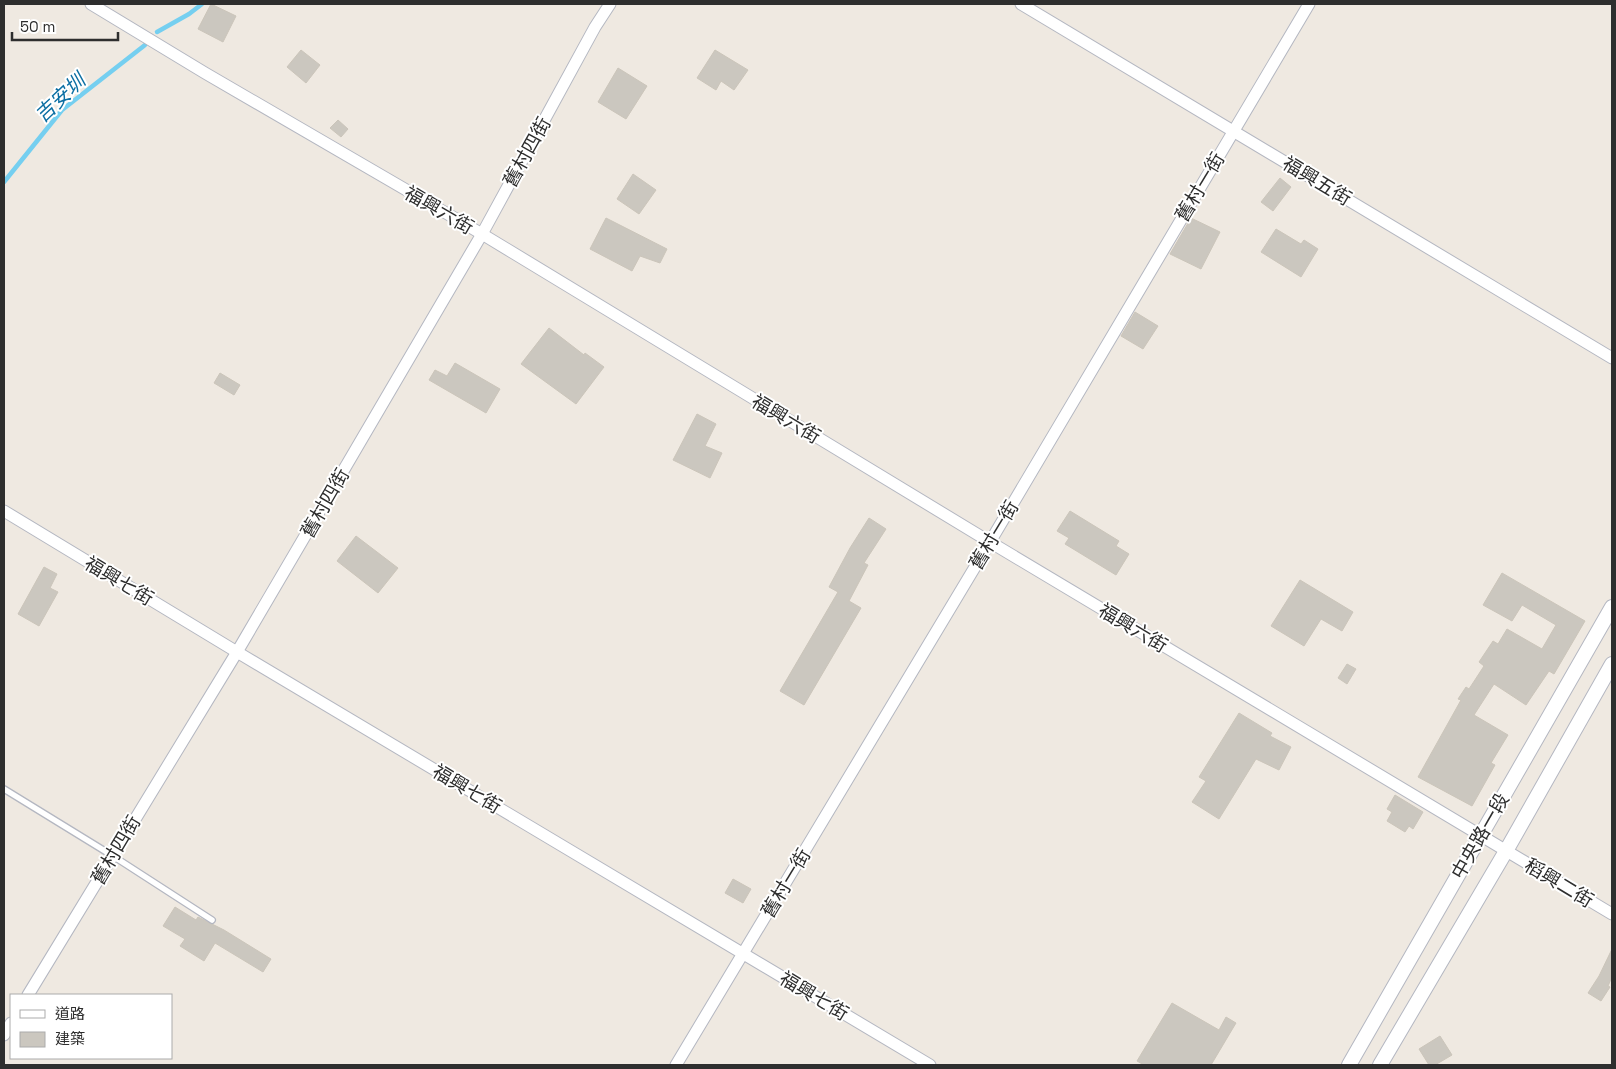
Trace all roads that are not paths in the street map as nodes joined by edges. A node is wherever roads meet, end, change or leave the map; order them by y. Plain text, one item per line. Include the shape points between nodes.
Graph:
1 (91, 4) edge
2 (610, 4) edge
3 (1021, 4) edge
4 (1309, 4) edge
5 (1233, 131) junction
6 (482, 234) junction
7 (1612, 358) edge
8 (4, 511) edge
9 (990, 542) junction
10 (1612, 607) edge
11 (237, 652) junction
12 (1612, 664) edge
13 (4, 789) edge
14 (1480, 836) junction
15 (1506, 851) junction
16 (113, 856) junction
17 (1612, 914) edge
18 (212, 920) dead end
19 (743, 954) junction
20 (29, 994) edge
21 (10, 1024) edge
22 (4, 1035) edge
23 (676, 1065) edge
24 (930, 1065) edge
25 (1349, 1065) edge
26 (1380, 1065) edge

1 - 6 street, 福興六街
2 - 6 street, 舊村四街
3 - 5 street, 福興五街
4 - 5 street, 舊村一街
5 - 7 street, 福興五街
5 - 9 street, 舊村一街
6 - 9 street, 福興六街
6 - 11 street, 舊村四街
8 - 11 street, 福興七街
9 - 14 street, 福興六街
9 - 19 street, 舊村一街
10 - 14 street, 中央路一段
11 - 16 street, 舊村四街
11 - 19 street, 福興七街
12 - 15 street, 中央路一段
13 - 16 lane
14 - 15 street, 福興六街
14 - 25 street, 中央路一段
15 - 17 street, 稻興二街
15 - 26 street, 中央路一段
16 - 18 lane
16 - 20 street, 舊村四街
19 - 23 street, 舊村一街
19 - 24 street, 福興七街
21 - 22 street

